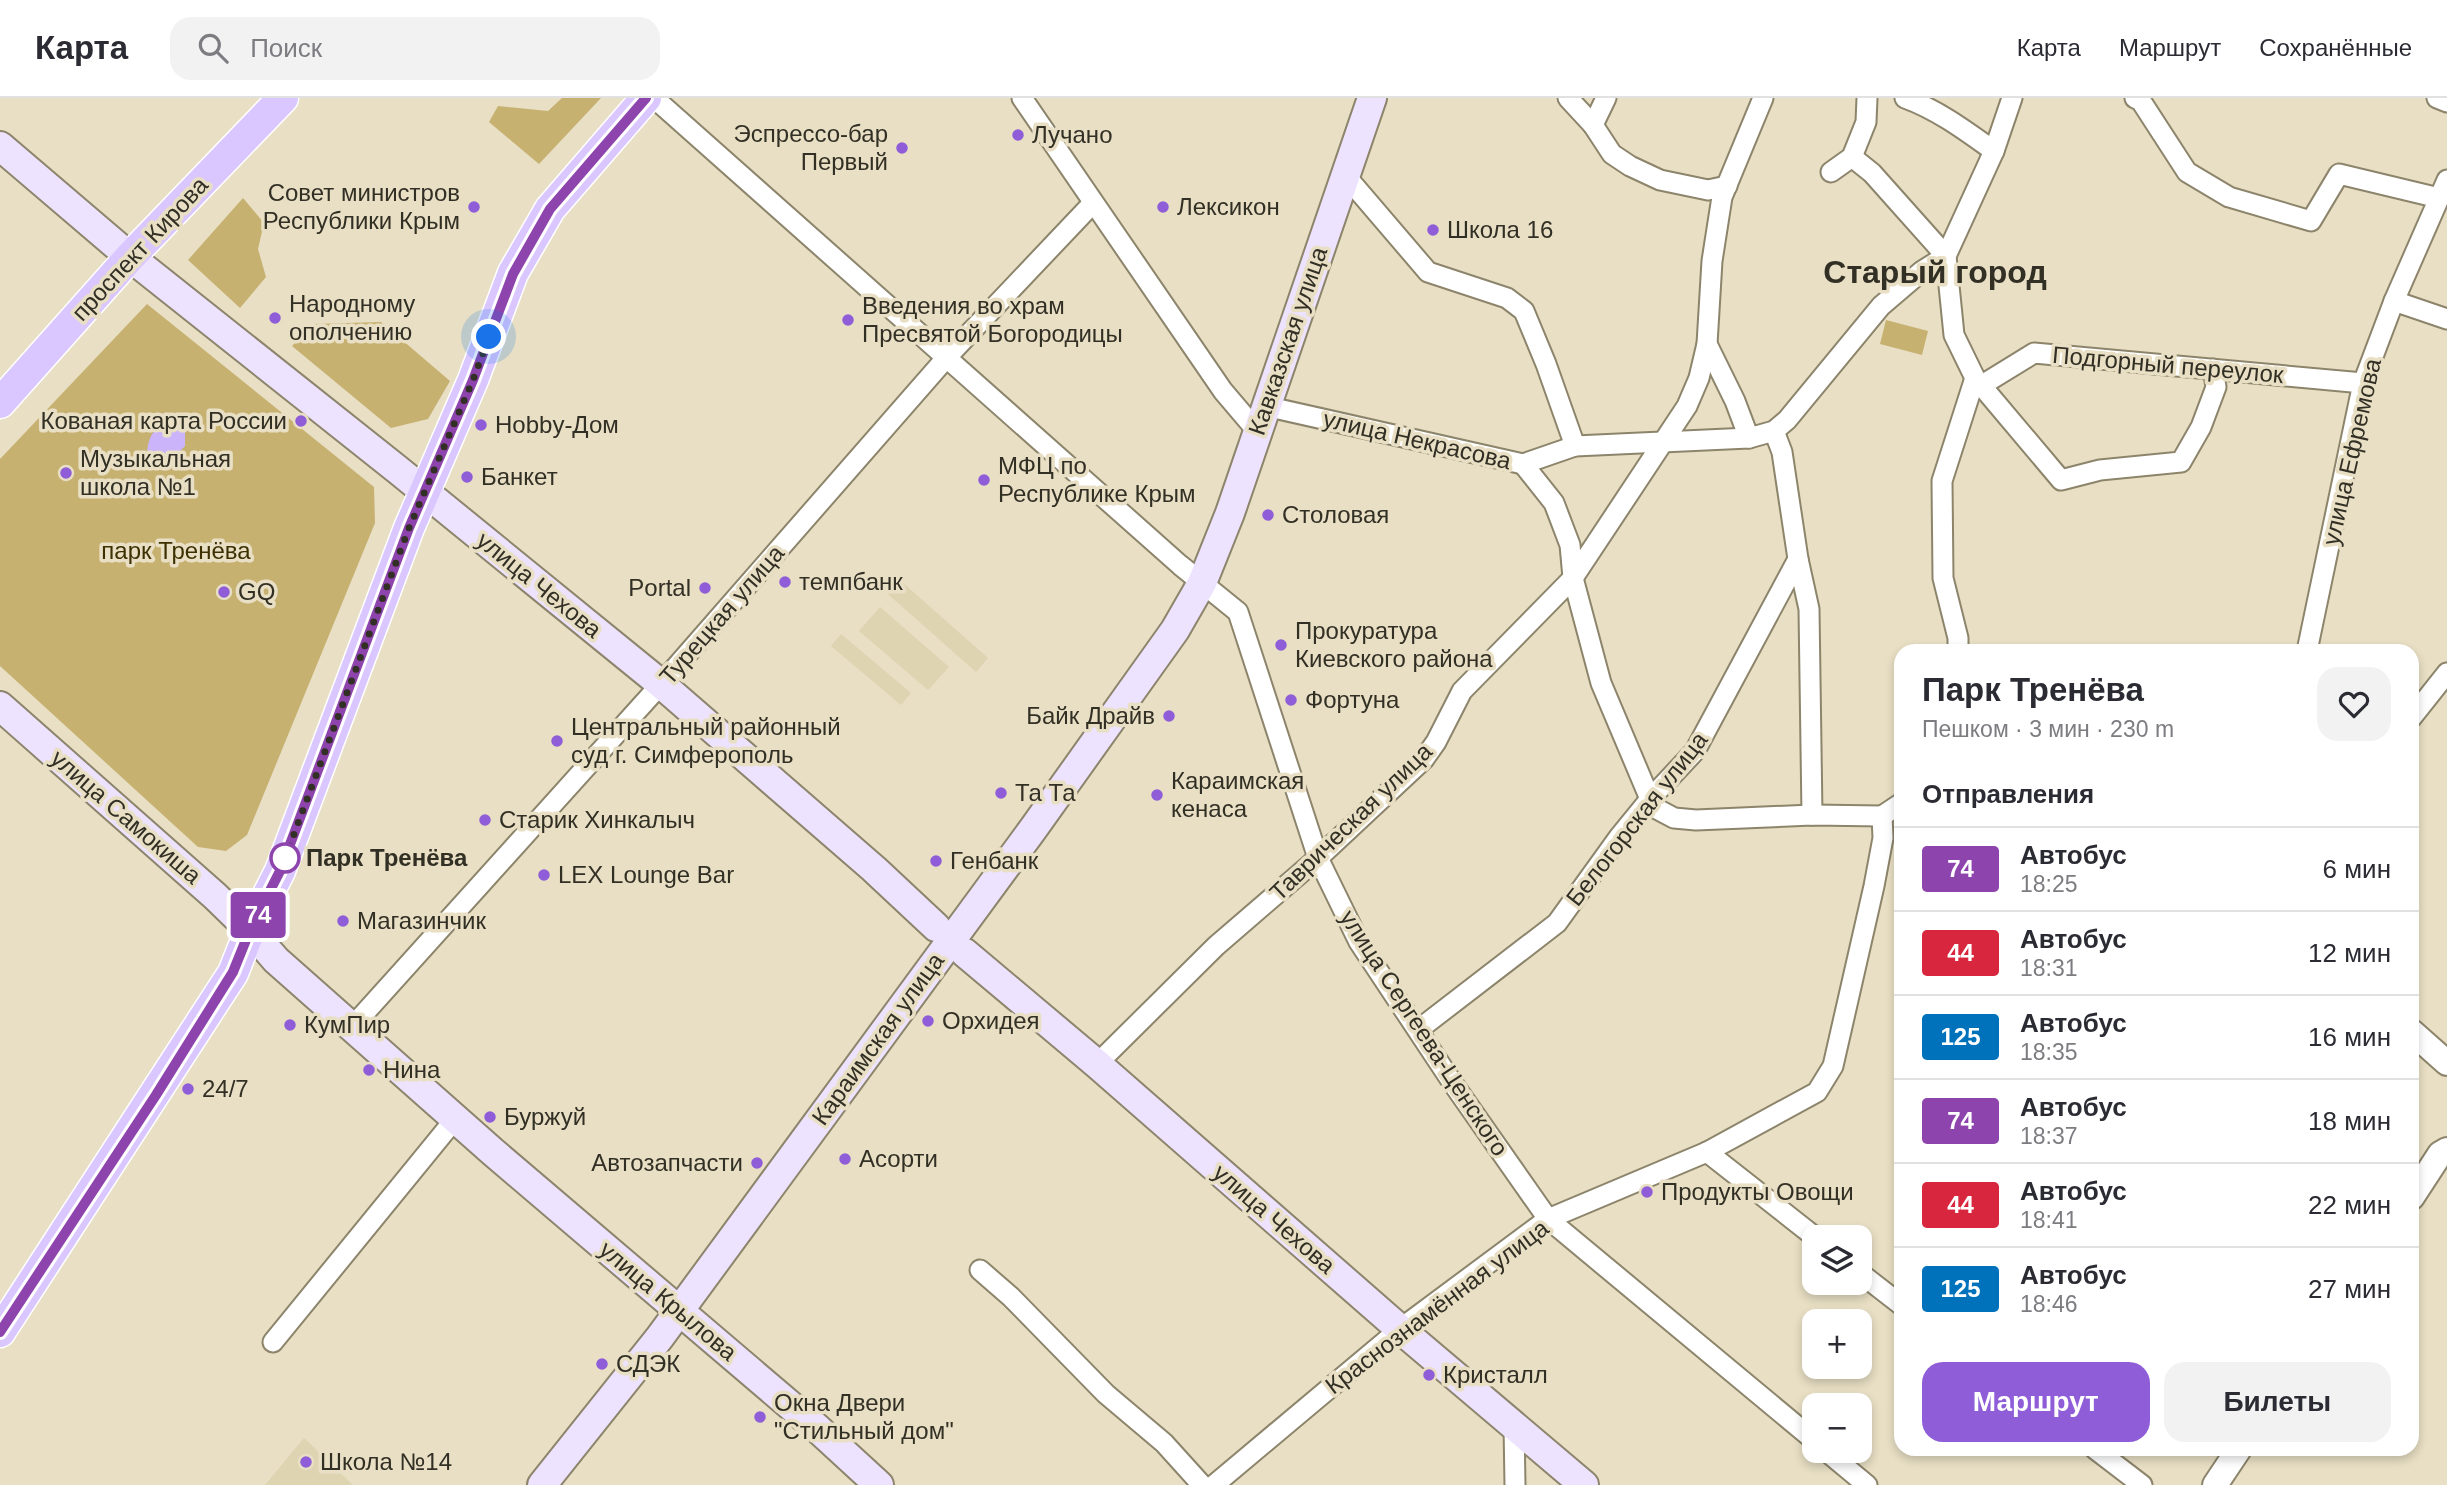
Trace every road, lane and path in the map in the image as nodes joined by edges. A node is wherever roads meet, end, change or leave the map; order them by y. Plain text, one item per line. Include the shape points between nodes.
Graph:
1 (283, 98) edge
2 (646, 98) edge
3 (654, 98) edge
4 (1022, 98) edge
5 (1372, 98) edge
6 (1568, 98) edge
7 (1605, 98) edge
8 (1763, 98) edge
9 (1867, 98) edge
10 (1905, 98) edge
11 (2012, 98) edge
12 (2135, 98) edge
13 (2437, 98) edge
14 (2447, 102) edge
15 (1593, 125) junction
16 (0, 146) edge
17 (1994, 151) junction
18 (1852, 157) junction
19 (1831, 172) dead end
20 (1345, 175) junction
21 (1727, 186) junction
22 (2443, 189) edge
23 (1093, 203) junction
24 (1947, 256) junction
25 (130, 257) junction
26 (2394, 301) junction
27 (2447, 318) edge
28 (1707, 344) junction
29 (947, 358) junction
30 (2213, 369) junction
31 (1978, 381) junction
32 (2363, 383) junction
33 (0, 403) edge
34 (1261, 419) junction
35 (1774, 431) junction
36 (1749, 438) junction
37 (1662, 441) junction
38 (1575, 446) junction
39 (1523, 464) junction
40 (424, 491) junction
41 (1798, 559) junction
42 (1573, 578) junction
43 (1202, 583) junction
44 (1958, 644) edge
45 (2308, 644) edge
46 (2447, 673) edge
47 (661, 684) junction
48 (0, 706) edge
49 (2419, 709) edge
50 (1650, 799) junction
51 (1894, 808) edge
52 (1812, 815) junction
53 (1882, 817) junction
54 (1318, 858) junction
55 (936, 927) dead end
56 (250, 930) junction
57 (965, 953) dead end
58 (352, 1027) junction
59 (1418, 1030) junction
60 (2419, 1038) edge
61 (2447, 1063) edge
62 (1097, 1064) junction
63 (455, 1119) junction
64 (2447, 1150) edge
65 (1707, 1152) junction
66 (2419, 1186) edge
67 (1548, 1219) junction
68 (1802, 1227) edge
69 (980, 1270) dead end
70 (1872, 1282) edge
71 (1894, 1298) edge
72 (679, 1310) junction
73 (1400, 1329) junction
74 (0, 1332) edge
75 (273, 1342) dead end
76 (1514, 1425) junction
77 (1802, 1430) edge
78 (2104, 1456) edge
79 (2234, 1456) edge
80 (1840, 1463) edge
81 (542, 1485) edge
82 (878, 1485) edge
83 (1202, 1485) edge
84 (1214, 1485) edge
85 (1515, 1485) edge
86 (1584, 1485) edge
87 (1867, 1485) edge
88 (2142, 1485) edge
89 (2215, 1485) edge

1 - 25 main road, проспект Кирова
2 - 40 main road via 550,209 513,274
3 - 29 street, улица Сергеева-Ценского
4 - 23 street
5 - 20 main road, Кавказская улица
6 - 15 street
7 - 15 street
8 - 21 street, Таврическая улица
9 - 18 street via 1866,122
10 - 17 street
11 - 17 street
12 - 22 street via 2187,172 2229,197 2311,221 2339,174
13 - 14 street
15 - 21 street via 1612,154 1660,180 1708,190
16 - 25 main road, улица Чехова
17 - 24 street
18 - 19 street
18 - 24 street
20 - 34 main road, Кавказская улица
20 - 38 street via 1428,272 1507,298 1524,312
21 - 28 street, Таврическая улица via 1712,261
22 - 26 street, улица Ефремова
23 - 29 street, Турецкая улица
23 - 34 street via 1223,391
24 - 31 street via 1954,335
24 - 35 street via 1881,306
25 - 33 main road, проспект Кирова
25 - 40 main road, улица Чехова
26 - 27 street
26 - 32 street, улица Ефремова
28 - 36 street, Таврическая улица
28 - 37 street, Таврическая улица via 1688,406
29 - 43 street, улица Сергеева-Ценского
29 - 47 street, Турецкая улица
30 - 31 street, Подгорный переулок via 2034,353
30 - 31 street via 2216,387 2182,462 2101,470 2061,480
30 - 32 street, Подгорный переулок
31 - 44 street via 1942,481 1943,578
32 - 45 street, улица Ефремова
34 - 39 street, улица Некрасова
34 - 43 main road, Кавказская улица
35 - 36 street, улица Некрасова
35 - 41 street via 1781,444
36 - 37 street, улица Некрасова
37 - 38 street, улица Некрасова
37 - 42 street, Таврическая улица
38 - 39 street, улица Некрасова
39 - 42 street via 1554,503 1570,545
40 - 47 main road, улица Чехова
40 - 56 main road via 280,871
41 - 50 street, Белогорская улица via 1695,751
41 - 52 street via 1809,609
42 - 50 street via 1601,683
42 - 54 street, Таврическая улица via 1462,691 1424,759
43 - 54 street, улица Сергеева-Ценского via 1238,612
43 - 72 main road, Караимская улица via 1175,630 1033,829
46 - 49 street
47 - 55 main road, улица Чехова
47 - 58 street, Турецкая улица
48 - 56 main road, улица Самокиша
50 - 52 street via 1674,818
50 - 59 street, Белогорская улица via 1557,923
51 - 53 street
52 - 53 street
53 - 65 street, Краснознамённая улица via 1874,886 1833,1066 1817,1092
54 - 59 street, улица Сергеева-Ценского via 1359,942
54 - 62 street, Таврическая улица via 1216,946
56 - 58 main road, улица Крылова via 275,960
56 - 74 main road via 233,972
57 - 62 main road, улица Чехова
58 - 63 main road, улица Крылова
59 - 67 street, улица Сергеева-Ценского
60 - 61 street
62 - 73 main road, улица Чехова
63 - 72 main road, улица Крылова
63 - 75 street
64 - 66 street
65 - 67 street, Краснознамённая улица
65 - 68 street
67 - 73 street, Краснознамённая улица
67 - 77 street, улица Сергеева-Ценского
69 - 83 street via 1106,1394 1164,1443
70 - 71 street
72 - 81 main road, Караимская улица
72 - 82 main road, улица Крылова
73 - 76 main road, улица Чехова
73 - 84 street, Краснознамённая улица
76 - 85 street
76 - 86 main road, улица Чехова
78 - 88 street
79 - 89 street
80 - 87 street

